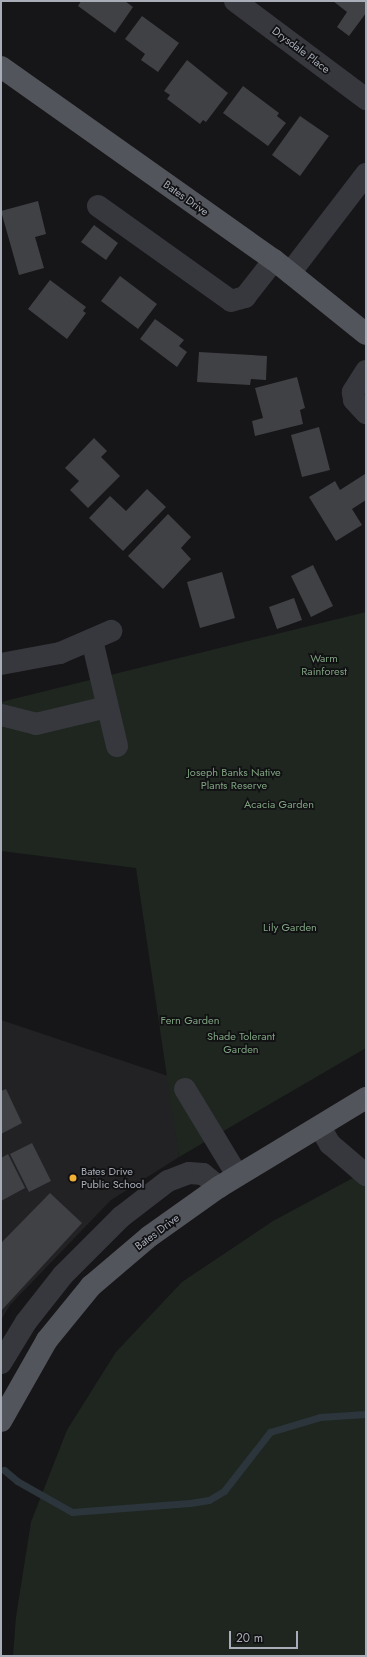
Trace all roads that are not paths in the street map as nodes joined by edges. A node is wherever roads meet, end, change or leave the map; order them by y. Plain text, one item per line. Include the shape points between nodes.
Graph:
1 (235, 1) edge
2 (1, 67) edge
3 (366, 99) edge
4 (366, 174) edge
5 (98, 206) dead end
6 (282, 267) junction
7 (366, 334) edge
8 (366, 371) edge
9 (366, 413) edge
10 (1, 664) edge
11 (108, 707) junction
12 (1, 716) edge
13 (117, 746) dead end
14 (185, 1089) dead end
15 (366, 1098) edge
16 (320, 1126) junction
17 (237, 1175) junction
18 (366, 1175) edge
19 (219, 1187) junction
20 (1, 1364) edge
21 (1, 1421) edge

1 - 3 street, Drysdale Place
2 - 6 main road, Bates Drive
4 - 6 street
5 - 6 street via 231,301 245,297
6 - 7 main road, Bates Drive
8 - 9 street via 353,392 354,400
10 - 11 street via 60,653 102,635
11 - 12 street via 36,724
11 - 13 street
14 - 17 street
15 - 16 main road, Bates Drive
16 - 17 main road, Bates Drive
16 - 18 street via 330,1144
17 - 19 main road, Bates Drive
19 - 20 street via 203,1174 189,1173 168,1181 121,1217 63,1275 26,1322
19 - 21 main road, Bates Drive via 150,1236 91,1286 47,1340

